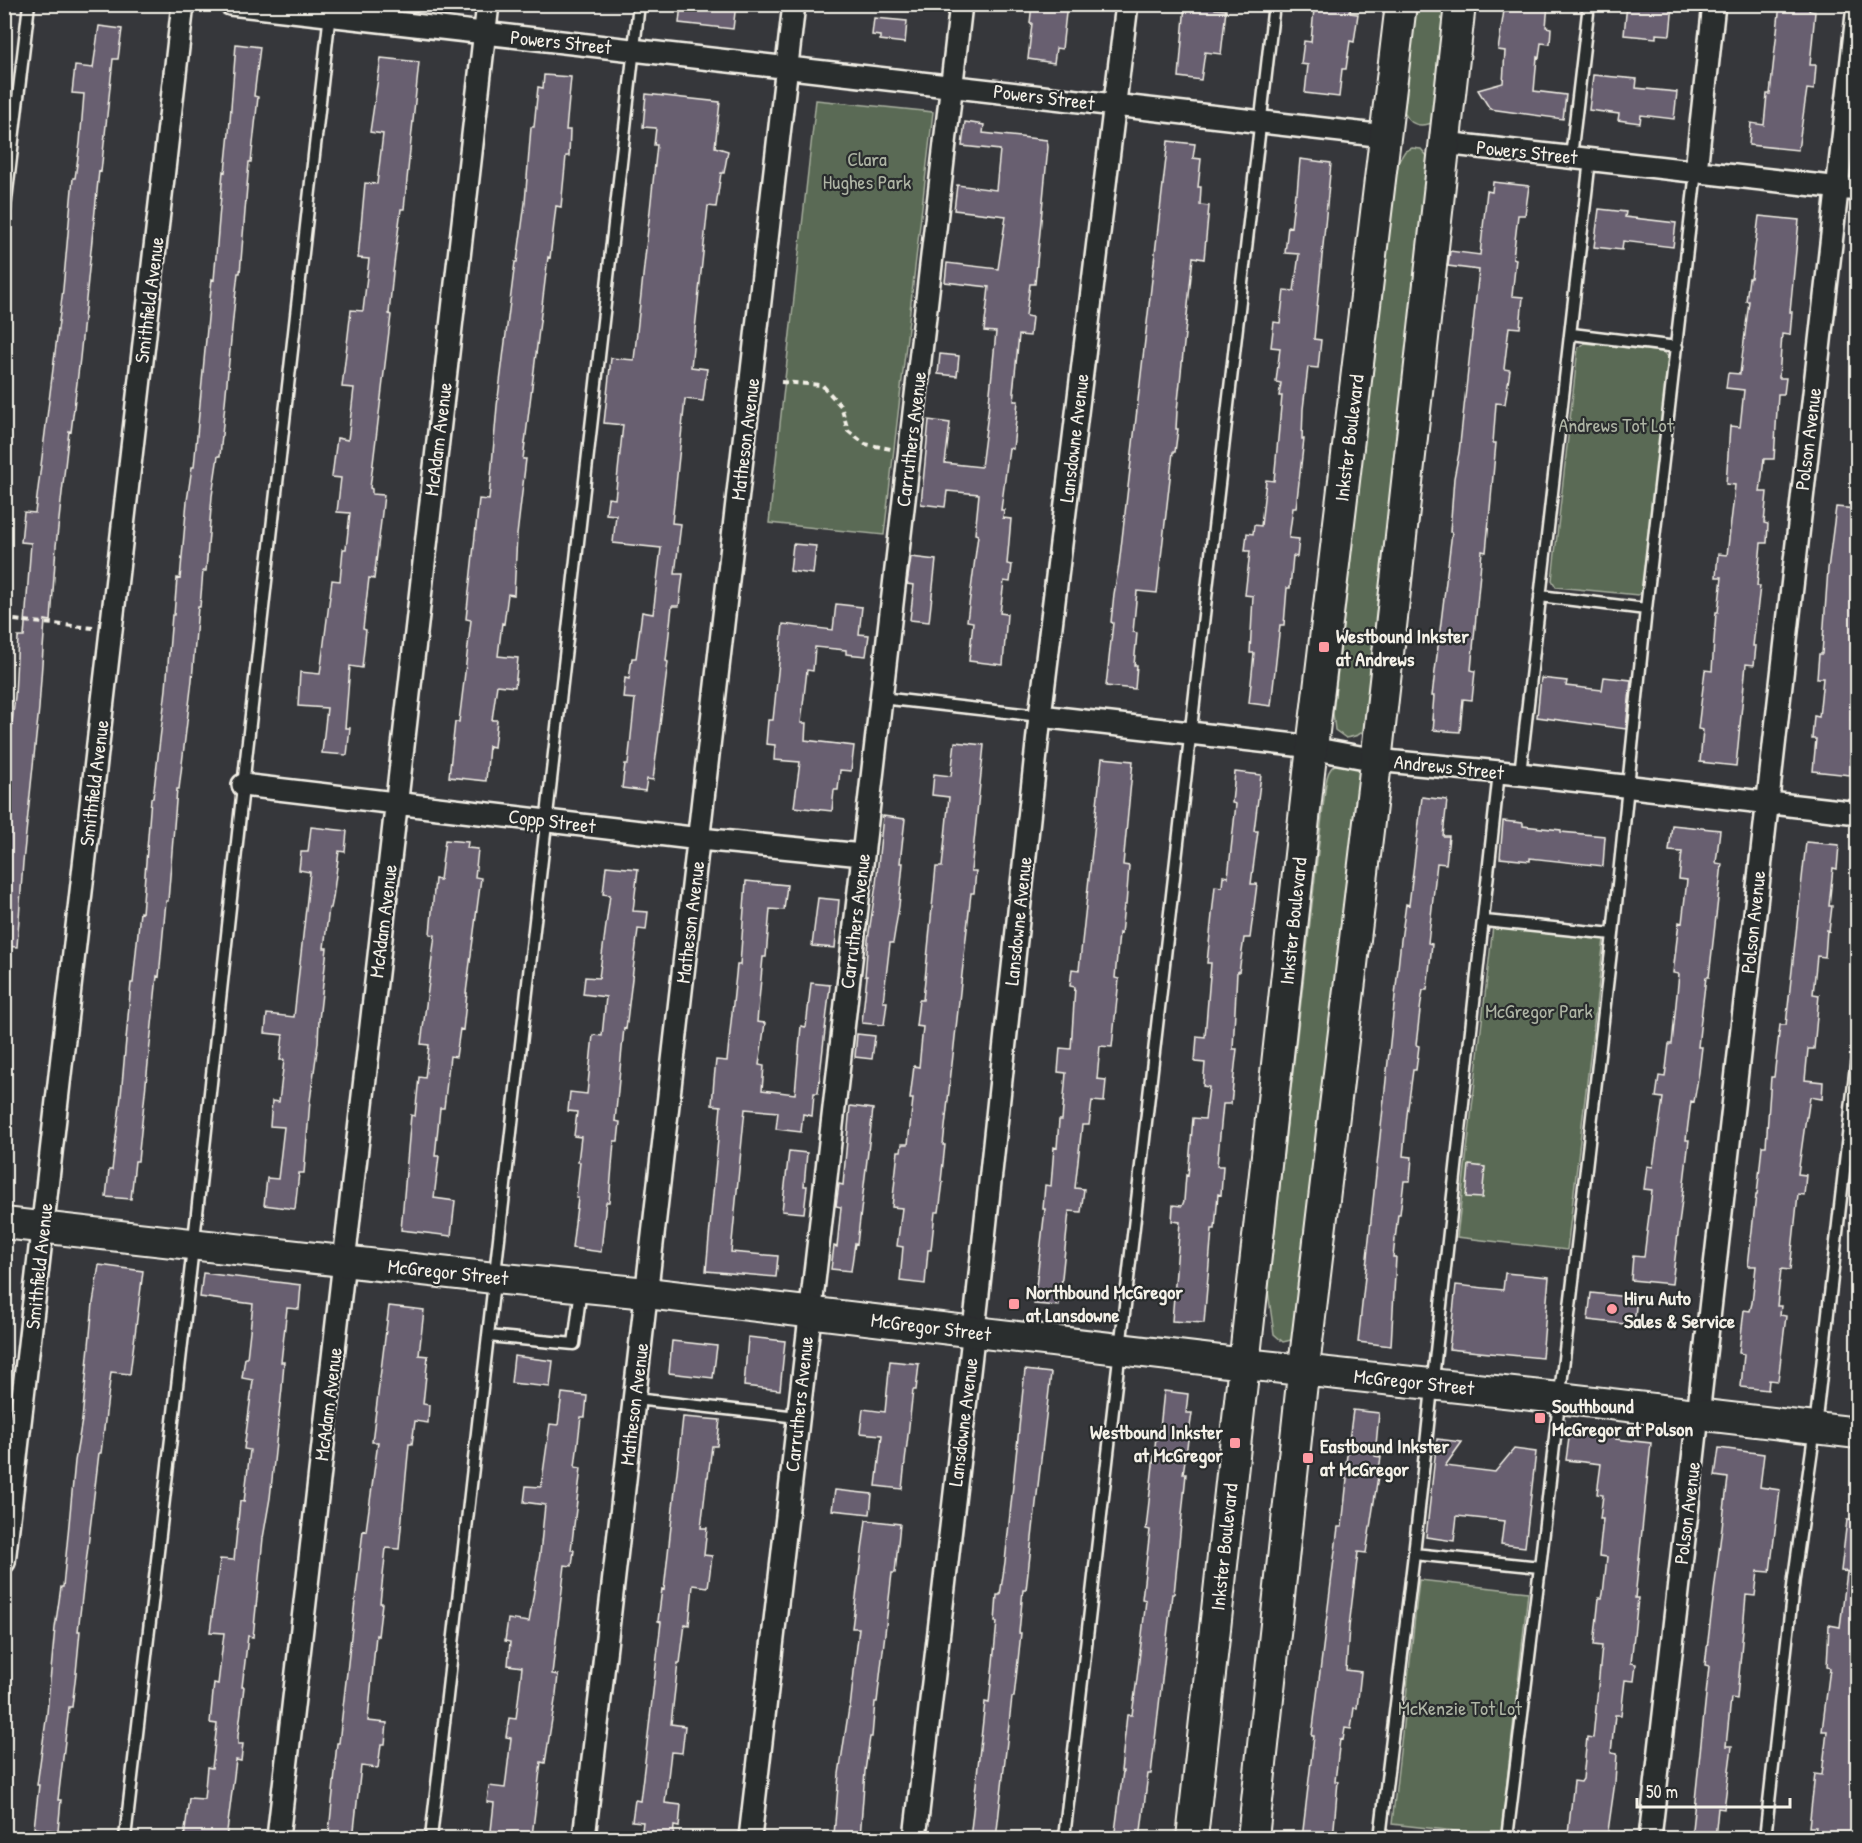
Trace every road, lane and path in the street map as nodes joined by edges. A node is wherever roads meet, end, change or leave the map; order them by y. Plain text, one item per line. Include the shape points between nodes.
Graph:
1 (29, 4) edge
2 (183, 4) edge
3 (230, 4) edge
4 (488, 4) edge
5 (639, 4) edge
6 (795, 4) edge
7 (961, 4) edge
8 (1127, 4) edge
9 (1274, 4) edge
10 (1401, 4) edge
11 (1460, 4) edge
12 (1589, 4) edge
13 (1714, 4) edge
14 (1857, 6) edge
15 (331, 10) edge
16 (484, 33) junction
17 (634, 50) junction
18 (787, 68) junction
19 (952, 87) junction
20 (1115, 105) junction
21 (1261, 122) junction
22 (1385, 136) junction
23 (1444, 142) junction
24 (1581, 158) junction
25 (1696, 171) junction
26 (1847, 188) edge
27 (4, 218) edge
28 (1572, 334) junction
29 (1677, 347) junction
30 (781, 382) dead end
31 (897, 450) dead end
32 (1540, 596) junction
33 (1646, 609) junction
34 (4, 619) edge
35 (112, 629) junction
36 (881, 698) junction
37 (1040, 716) junction
38 (1192, 734) junction
39 (1312, 748) junction
40 (1376, 760) junction
41 (1510, 773) junction
42 (243, 784) junction
43 (1629, 787) junction
44 (1766, 802) junction
45 (397, 803) junction
46 (1857, 813) edge
47 (547, 820) junction
48 (700, 838) junction
49 (862, 855) junction
50 (1485, 921) junction
51 (1613, 934) junction
52 (1857, 1047) edge
53 (4, 1222) edge
54 (43, 1227) junction
55 (194, 1244) junction
56 (344, 1261) junction
57 (494, 1278) junction
58 (582, 1287) junction
59 (647, 1293) junction
60 (809, 1312) junction
61 (974, 1332) junction
62 (488, 1336) junction
63 (1120, 1349) junction
64 (1245, 1364) junction
65 (1304, 1371) junction
66 (1432, 1384) junction
67 (1559, 1398) junction
68 (635, 1399) junction
69 (1699, 1414) junction
70 (798, 1417) junction
71 (1815, 1428) junction
72 (1857, 1433) edge
73 (1414, 1554) junction
74 (4, 1562) edge
75 (1540, 1567) junction
76 (125, 1839) edge
77 (278, 1839) edge
78 (431, 1839) edge
79 (584, 1839) edge
80 (750, 1839) edge
81 (915, 1839) edge
82 (1064, 1839) edge
83 (1192, 1839) edge
84 (1253, 1839) edge
85 (1380, 1839) edge
86 (1507, 1839) edge
87 (1650, 1839) edge
88 (1766, 1839) edge

1 - 27 lane
2 - 35 street, Smithfield Avenue
3 - 15 street, Powers Street
4 - 16 street, McAdam Avenue
5 - 17 lane
6 - 18 street, Matheson Avenue
7 - 19 street, Carruthers Avenue
8 - 20 street, Lansdowne Avenue
9 - 21 lane
10 - 22 main road, Inkster Boulevard
11 - 23 main road
12 - 24 lane
13 - 25 street
14 - 26 street, Polson Avenue
15 - 16 street, Powers Street
15 - 42 lane
16 - 17 street, Powers Street
16 - 45 street, McAdam Avenue
17 - 18 street, Powers Street
17 - 47 lane
18 - 19 street, Powers Street
18 - 48 street, Matheson Avenue
19 - 20 street, Powers Street
19 - 36 street, Carruthers Avenue
20 - 21 street, Powers Street
20 - 37 street, Lansdowne Avenue
21 - 22 street, Powers Street
21 - 38 lane
22 - 39 main road, Inkster Boulevard
23 - 24 street, Powers Street
23 - 40 main road
24 - 25 street, Powers Street
24 - 28 lane
25 - 26 street, Powers Street
25 - 29 lane
26 - 44 street, Polson Avenue
28 - 29 lane
28 - 32 lane
29 - 33 lane
30 - 31 path via 822,385 841,406 848,431 865,444
32 - 33 lane
32 - 41 lane
33 - 43 lane
34 - 35 path
35 - 54 street, Smithfield Avenue
36 - 37 lane
36 - 49 street, Carruthers Avenue
37 - 38 street, Andrews Street
37 - 61 street, Lansdowne Avenue
38 - 39 street, Andrews Street
38 - 63 lane
39 - 40 street, Andrews Street
39 - 64 main road, Inkster Boulevard
40 - 41 street, Andrews Street
40 - 65 main road
41 - 43 street, Andrews Street
41 - 50 lane
42 - 45 street, Copp Street
42 - 55 lane
43 - 44 street, Andrews Street
43 - 51 lane
44 - 46 street, Andrews Street
44 - 69 street, Polson Avenue
45 - 47 street, Copp Street
45 - 56 street, McAdam Avenue
47 - 48 street, Copp Street
47 - 57 lane
48 - 49 street, Copp Street
48 - 59 street, Matheson Avenue
49 - 60 street, Carruthers Avenue
50 - 51 lane
50 - 66 lane
51 - 67 lane
52 - 71 lane
53 - 54 main road, McGregor Street
54 - 55 main road, McGregor Street
54 - 74 street, Smithfield Avenue
55 - 56 main road, McGregor Street
55 - 76 lane
56 - 57 main road, McGregor Street
56 - 77 street, McAdam Avenue
57 - 58 main road, McGregor Street
57 - 62 lane
58 - 59 main road, McGregor Street
58 - 62 lane via 574,1344
59 - 60 main road, McGregor Street
59 - 68 street, Matheson Avenue
60 - 61 main road, McGregor Street
60 - 70 street, Carruthers Avenue
61 - 63 main road, McGregor Street
61 - 81 street, Lansdowne Avenue
62 - 78 lane
63 - 64 main road, McGregor Street
63 - 82 lane
64 - 65 main road, McGregor Street
64 - 83 main road, Inkster Boulevard
65 - 66 main road, McGregor Street
65 - 84 main road
66 - 67 main road, McGregor Street
66 - 73 lane
67 - 69 main road, McGregor Street
67 - 75 lane
68 - 70 lane
68 - 79 street, Matheson Avenue
69 - 71 main road, McGregor Street
69 - 87 street, Polson Avenue
70 - 80 street, Carruthers Avenue
71 - 72 main road, McGregor Street
71 - 88 lane via 1794,1578
73 - 75 lane
73 - 85 lane
75 - 86 lane

